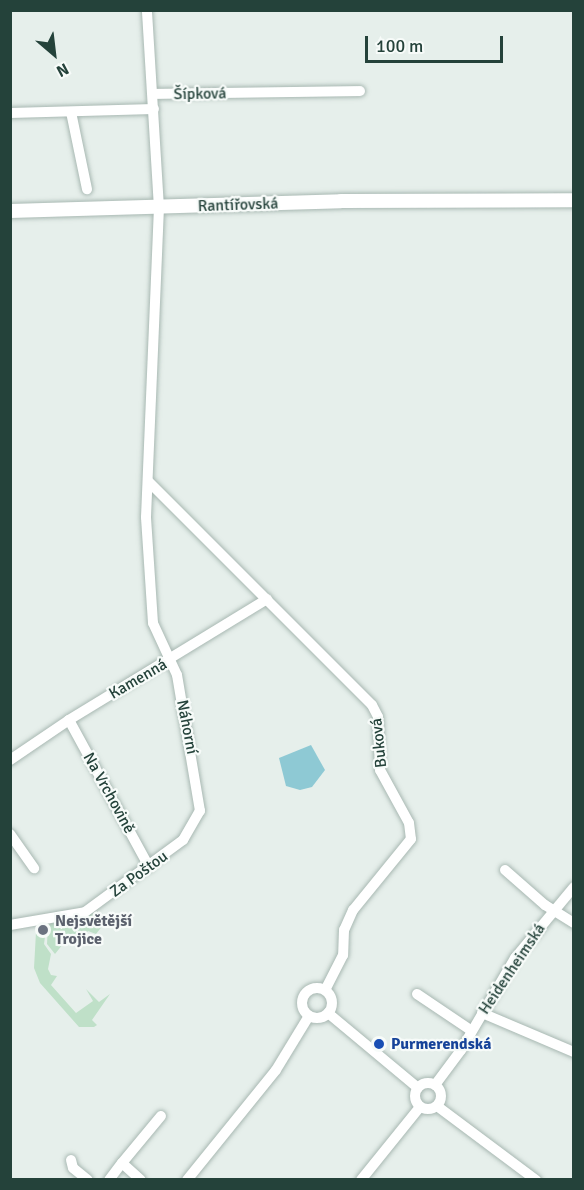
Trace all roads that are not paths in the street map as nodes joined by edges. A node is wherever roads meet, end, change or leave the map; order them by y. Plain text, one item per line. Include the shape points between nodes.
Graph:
1 (147, 10) edge
2 (360, 91) dead end
3 (153, 94) junction
4 (154, 109) junction
5 (71, 111) junction
6 (10, 113) edge
7 (87, 189) dead end
8 (573, 200) edge
9 (159, 207) junction
10 (10, 211) edge
11 (149, 482) junction
12 (267, 599) junction
13 (170, 660) junction
14 (69, 720) junction
15 (10, 760) edge
16 (200, 796) joint
17 (10, 834) edge
18 (149, 867) junction
19 (34, 868) dead end
20 (506, 870) dead end
21 (573, 887) edge
22 (552, 910) junction
23 (573, 923) edge
24 (10, 925) edge
25 (325, 990) junction
26 (417, 994) dead end
27 (328, 1013) junction
28 (482, 1013) junction
29 (309, 1016) junction
30 (472, 1031) junction
31 (573, 1052) edge
32 (435, 1085) junction
33 (418, 1088) junction
34 (437, 1106) junction
35 (420, 1107) junction
36 (161, 1116) dead end
37 (71, 1160) dead end
38 (122, 1163) junction
39 (190, 1178) edge
40 (88, 1179) edge
41 (109, 1179) edge
42 (141, 1179) edge
43 (361, 1179) edge
44 (536, 1179) edge

1 - 3 street
2 - 3 street, Šípková
3 - 4 street, Šípková
4 - 5 street
4 - 9 street, Šípková
5 - 6 street
5 - 7 street
8 - 9 street, Rantířovská
9 - 10 street, Rantířovská
9 - 11 street, Šípková
11 - 12 street, Buková
11 - 13 street, Náhorní via 153,623
12 - 13 street, Kamenná
12 - 25 street, Buková via 372,705 380,728 380,770 412,830 407,847 350,915 344,930 343,955
13 - 14 street, Kamenná
13 - 16 street, Náhorní
14 - 15 street, Kamenná
14 - 18 street, Na Vrchovině
16 - 18 street, Za Poštou via 200,811 190,833
17 - 19 street
18 - 24 street, Za Poštou via 77,915
20 - 22 street
21 - 22 street, Heidenheimská
22 - 23 street
22 - 28 street, Heidenheimská via 515,958
25 - 27 street via 332,1001
25 - 29 street via 315,988 303,996 303,1010
26 - 30 street
27 - 29 street via 321,1018
27 - 33 street
28 - 30 street, Heidenheimská
28 - 31 street
29 - 39 street via 276,1070
30 - 32 street, Heidenheimská
32 - 33 street via 425,1083
32 - 34 street via 441,1095
33 - 35 street via 415,1099
34 - 35 street
34 - 44 street
35 - 43 street
36 - 38 street
37 - 40 street via 73,1168
38 - 41 street
38 - 42 street

